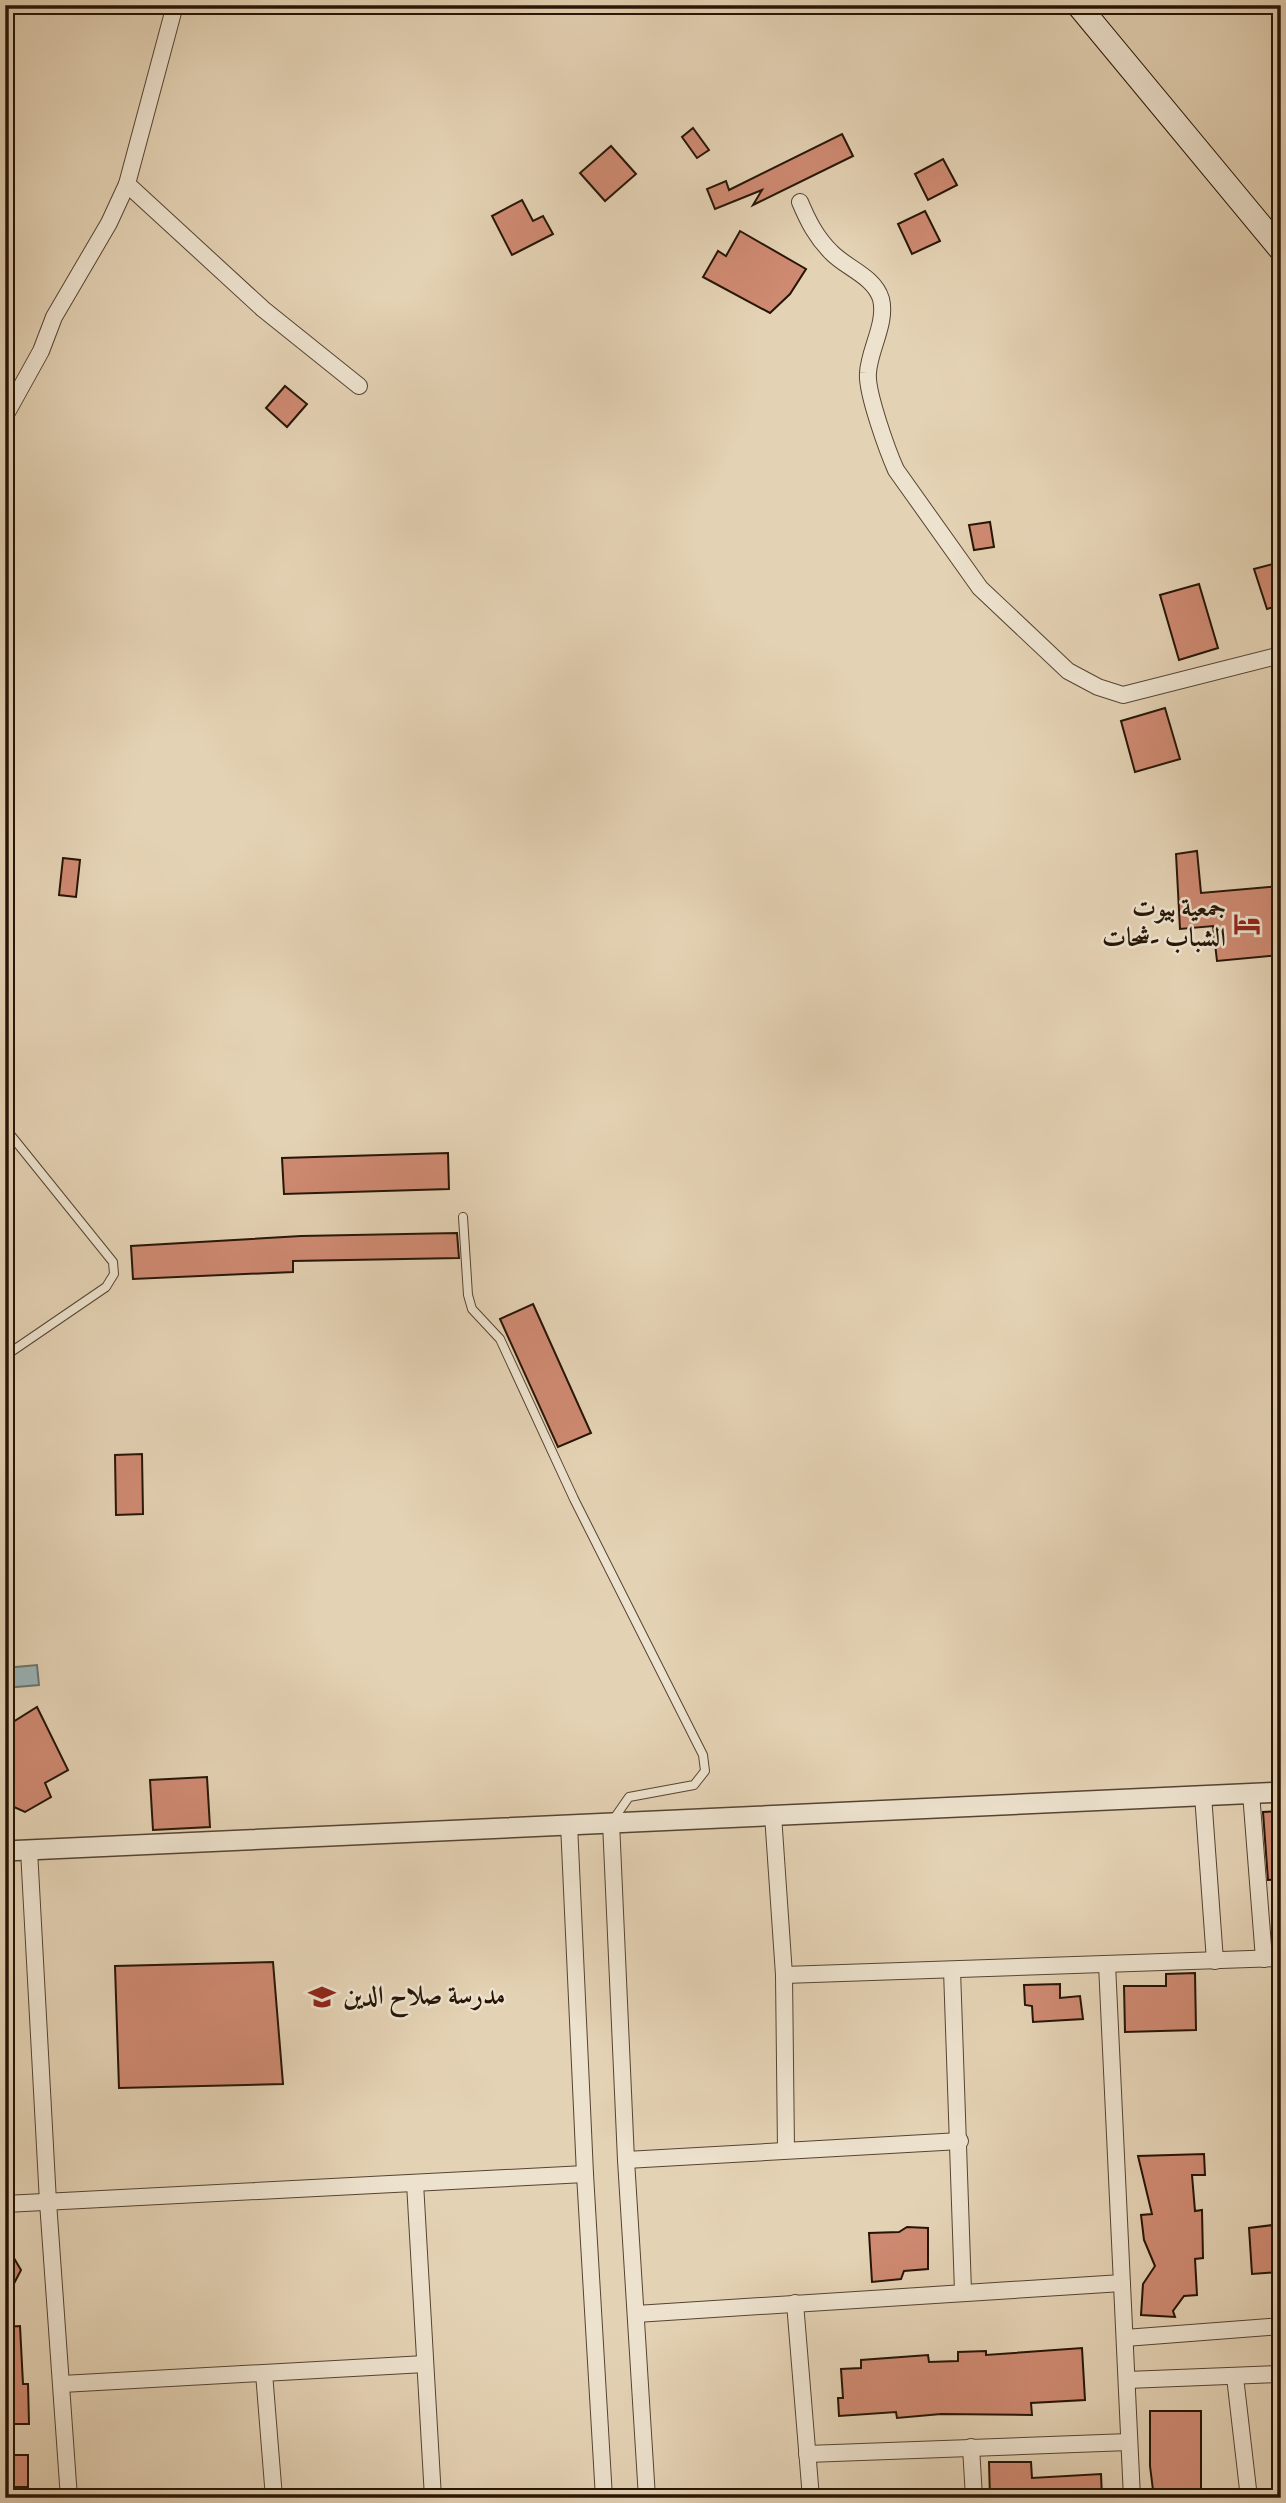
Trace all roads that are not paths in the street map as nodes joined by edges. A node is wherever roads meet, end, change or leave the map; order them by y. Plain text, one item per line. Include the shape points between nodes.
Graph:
1 (175, 5) edge
2 (1078, 5) edge
3 (127, 184) junction
4 (800, 202) dead end
5 (1281, 250) edge
6 (359, 386) dead end
7 (5, 416) edge
8 (1281, 655) edge
9 (5, 1128) edge
10 (463, 1217) dead end
11 (5, 1356) edge
12 (1281, 1792) edge
13 (1251, 1793) junction
14 (1203, 1795) junction
15 (773, 1815) junction
16 (611, 1822) junction
17 (569, 1824) junction
18 (29, 1850) junction
19 (5, 1851) edge
20 (1273, 1958) edge
21 (1215, 1961) junction
22 (1107, 1964) junction
23 (952, 1970) junction
24 (784, 1975) junction
25 (960, 2141) junction
26 (786, 2150) junction
27 (626, 2160) junction
28 (584, 2174) junction
29 (415, 2183) junction
30 (48, 2202) junction
31 (5, 2204) edge
32 (1122, 2283) junction
33 (963, 2291) junction
34 (795, 2303) junction
35 (636, 2314) junction
36 (1281, 2326) edge
37 (1125, 2338) junction
38 (425, 2364) junction
39 (264, 2373) junction
40 (1281, 2374) edge
41 (1235, 2377) junction
42 (1127, 2380) junction
43 (62, 2384) junction
44 (1129, 2442) junction
45 (971, 2447) junction
46 (807, 2454) junction
47 (69, 2498) edge
48 (274, 2498) edge
49 (433, 2498) edge
50 (604, 2498) edge
51 (647, 2498) edge
52 (811, 2498) edge
53 (974, 2498) edge
54 (1132, 2498) edge
55 (1249, 2498) edge

1 - 3 street
2 - 5 main road
3 - 6 street via 263,309
3 - 7 street
4 - 8 street via 812,230 833,254 868,280 881,299 879,329 867,374 896,470 980,588 1068,671 1123,695
9 - 11 lane via 113,1262 114,1274 106,1287
10 - 16 lane via 472,1309 500,1339 574,1499 704,1755 705,1771 694,1785 629,1797
12 - 13 street
13 - 14 street
13 - 20 street
14 - 15 street
14 - 21 street
15 - 16 street
15 - 24 street
16 - 17 street
16 - 27 street
17 - 18 street
17 - 28 street
18 - 19 street
18 - 30 street
20 - 21 street
21 - 22 street
22 - 23 street
22 - 32 street
23 - 24 street
23 - 25 street
24 - 26 street
25 - 26 street
25 - 33 street
26 - 27 street
27 - 35 street
28 - 29 street
28 - 50 street
29 - 30 street
29 - 38 street
30 - 31 street
30 - 43 street
32 - 33 street
32 - 37 street
33 - 34 street
34 - 35 street
34 - 46 street
35 - 51 street
36 - 37 street
37 - 42 street
38 - 39 street
38 - 49 street
39 - 43 street
39 - 48 street
40 - 41 street
41 - 42 street
41 - 55 street
42 - 44 street
43 - 47 street
44 - 45 street
44 - 54 street
45 - 46 street
45 - 53 street
46 - 52 street

